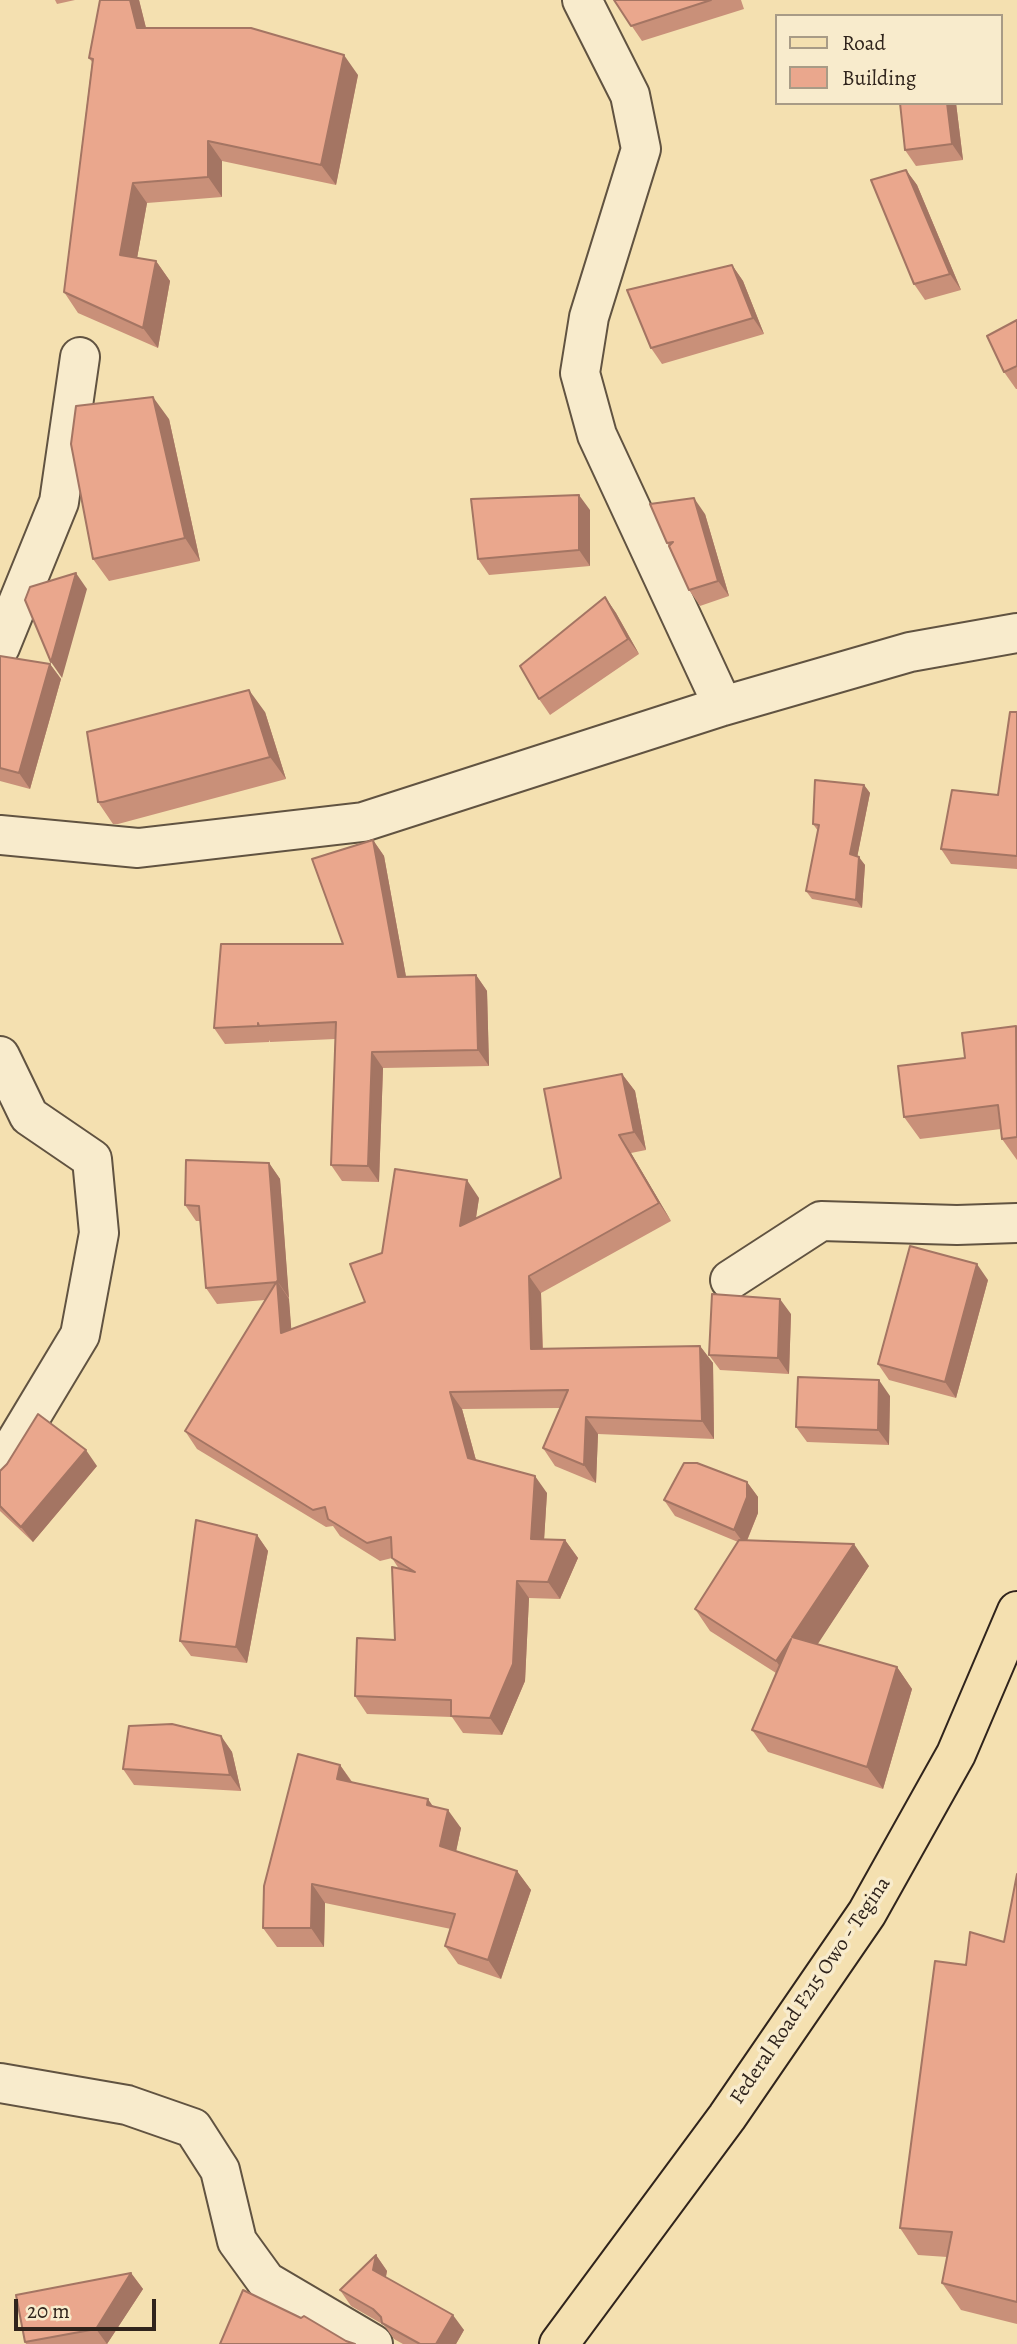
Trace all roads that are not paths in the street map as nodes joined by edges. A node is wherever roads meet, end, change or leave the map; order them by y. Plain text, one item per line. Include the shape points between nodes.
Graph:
1 (582, 0) edge
2 (80, 357) dead end
3 (1017, 633) edge
4 (0, 648) edge
5 (723, 706) junction
6 (0, 835) edge
7 (0, 1056) edge
8 (1017, 1223) edge
9 (730, 1280) dead end
10 (0, 1468) edge
11 (1017, 1611) edge
12 (0, 2083) edge
13 (373, 2344) edge
14 (559, 2344) edge

1 - 5 street via 630,95 641,149 589,317 580,373 597,435
2 - 4 street via 59,502
3 - 5 street via 910,652
5 - 6 street via 363,822 138,848
7 - 10 street via 29,1116 92,1159 99,1233 80,1335
8 - 9 street via 821,1221
11 - 14 main road, Federal Road F215 Owo - Tegina via 956,1754 867,1913 727,2117
12 - 13 street via 127,2105 193,2128 220,2170 237,2241 266,2281

